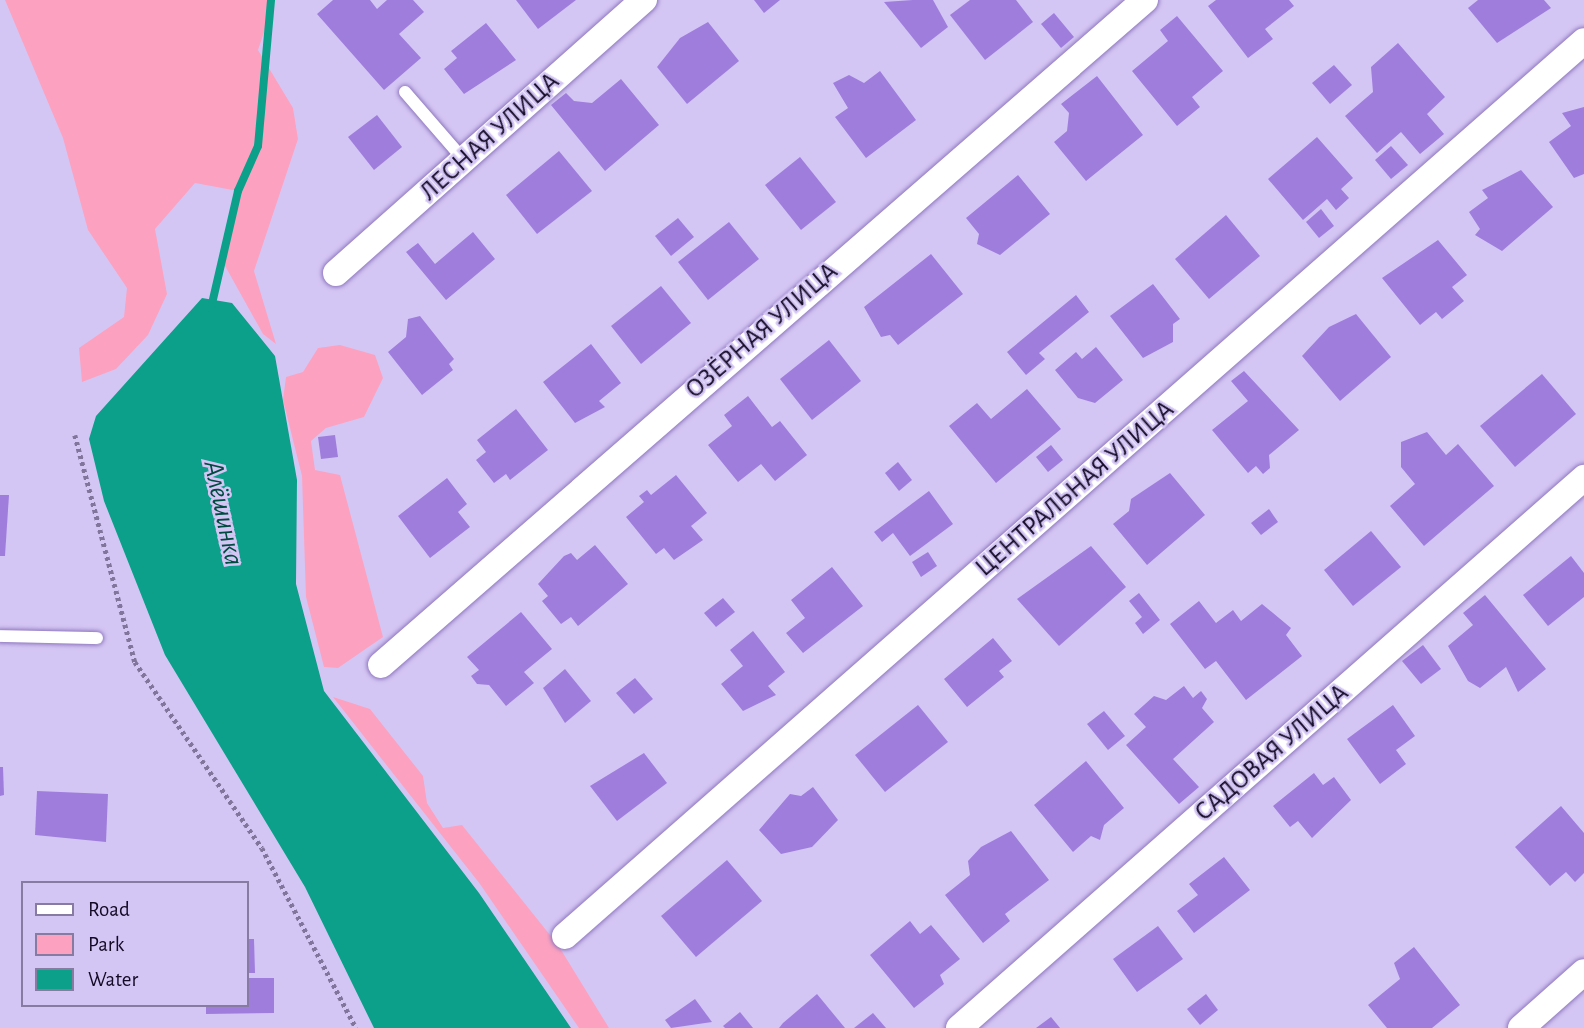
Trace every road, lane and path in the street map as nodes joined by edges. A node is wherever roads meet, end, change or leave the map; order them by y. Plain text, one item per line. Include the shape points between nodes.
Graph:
1 (643, 0) edge
2 (1145, 0) edge
3 (1584, 41) edge
4 (405, 92) dead end
5 (464, 160) junction
6 (336, 273) dead end
7 (75, 435) dead end
8 (1584, 478) edge
9 (0, 636) edge
10 (97, 638) dead end
11 (381, 665) dead end
12 (565, 936) dead end
13 (1584, 972) edge
14 (356, 1028) edge
15 (959, 1028) edge
16 (1521, 1028) edge

1 - 5 street, ЛЕСНАЯ УЛИЦА
2 - 11 street, ОЗЁРНАЯ УЛИЦА
3 - 12 street, ЦЕНТРАЛЬНАЯ УЛИЦА
4 - 5 lane
5 - 6 street, ЛЕСНАЯ УЛИЦА
7 - 14 path via 135,662 262,848
8 - 15 street, САДОВАЯ УЛИЦА
9 - 10 lane
13 - 16 street

